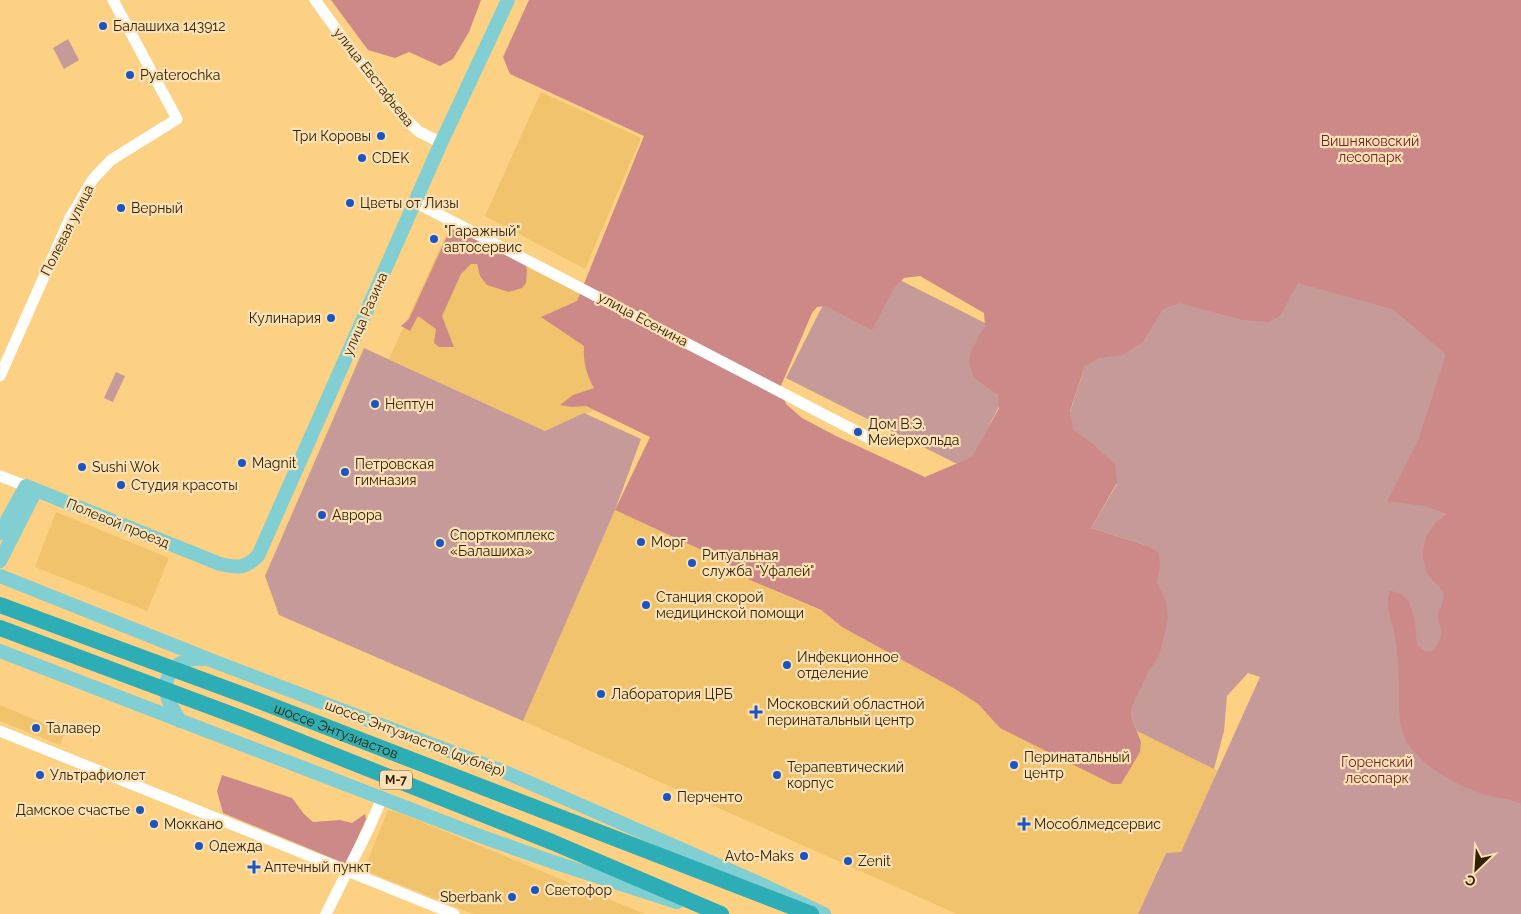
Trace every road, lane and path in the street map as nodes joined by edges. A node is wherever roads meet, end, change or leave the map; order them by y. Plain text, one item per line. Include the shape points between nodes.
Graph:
1 (114, 0) edge
2 (315, 0) edge
3 (508, 0) edge
4 (441, 144) junction
5 (415, 202) junction
6 (0, 376) edge
7 (869, 438) dead end
8 (0, 476) edge
9 (31, 488) junction
10 (0, 533) edge
11 (0, 561) edge
12 (236, 567) joint
13 (0, 576) edge
14 (0, 605) edge
15 (0, 628) edge
16 (0, 651) edge
17 (213, 661) junction
18 (180, 721) junction
19 (0, 731) edge
20 (382, 798) junction
21 (348, 871) junction
22 (326, 914) edge
23 (454, 914) edge
24 (713, 914) edge
25 (722, 914) edge
26 (811, 914) edge
27 (824, 914) edge

1 - 6 street, Полевая улица via 177,119 111,160 93,179 70,218
2 - 4 street, улица Евстафьева via 400,113 418,131
3 - 4 main road, улица Разина
4 - 5 main road, улица Разина
5 - 7 street, улица Есенина
5 - 12 main road, улица Разина via 258,556 249,564
8 - 9 street, Полевой проезд
9 - 10 main road
9 - 11 main road
9 - 12 main road, Полевой проезд via 220,564
13 - 17 main road, шоссе Энтузиастов (дублёр)
14 - 26 highway, шоссе Энтузиастов / М-7
15 - 25 highway, шоссе Энтузиастов / М-7 via 240,718 552,842
16 - 18 main road
17 - 18 main road via 187,660 180,662 171,672 167,683 168,696
17 - 27 main road, шоссе Энтузиастов (дублёр) via 507,773
18 - 20 main road
19 - 21 street
20 - 21 street
20 - 24 main road via 553,862
21 - 22 street
21 - 23 street

